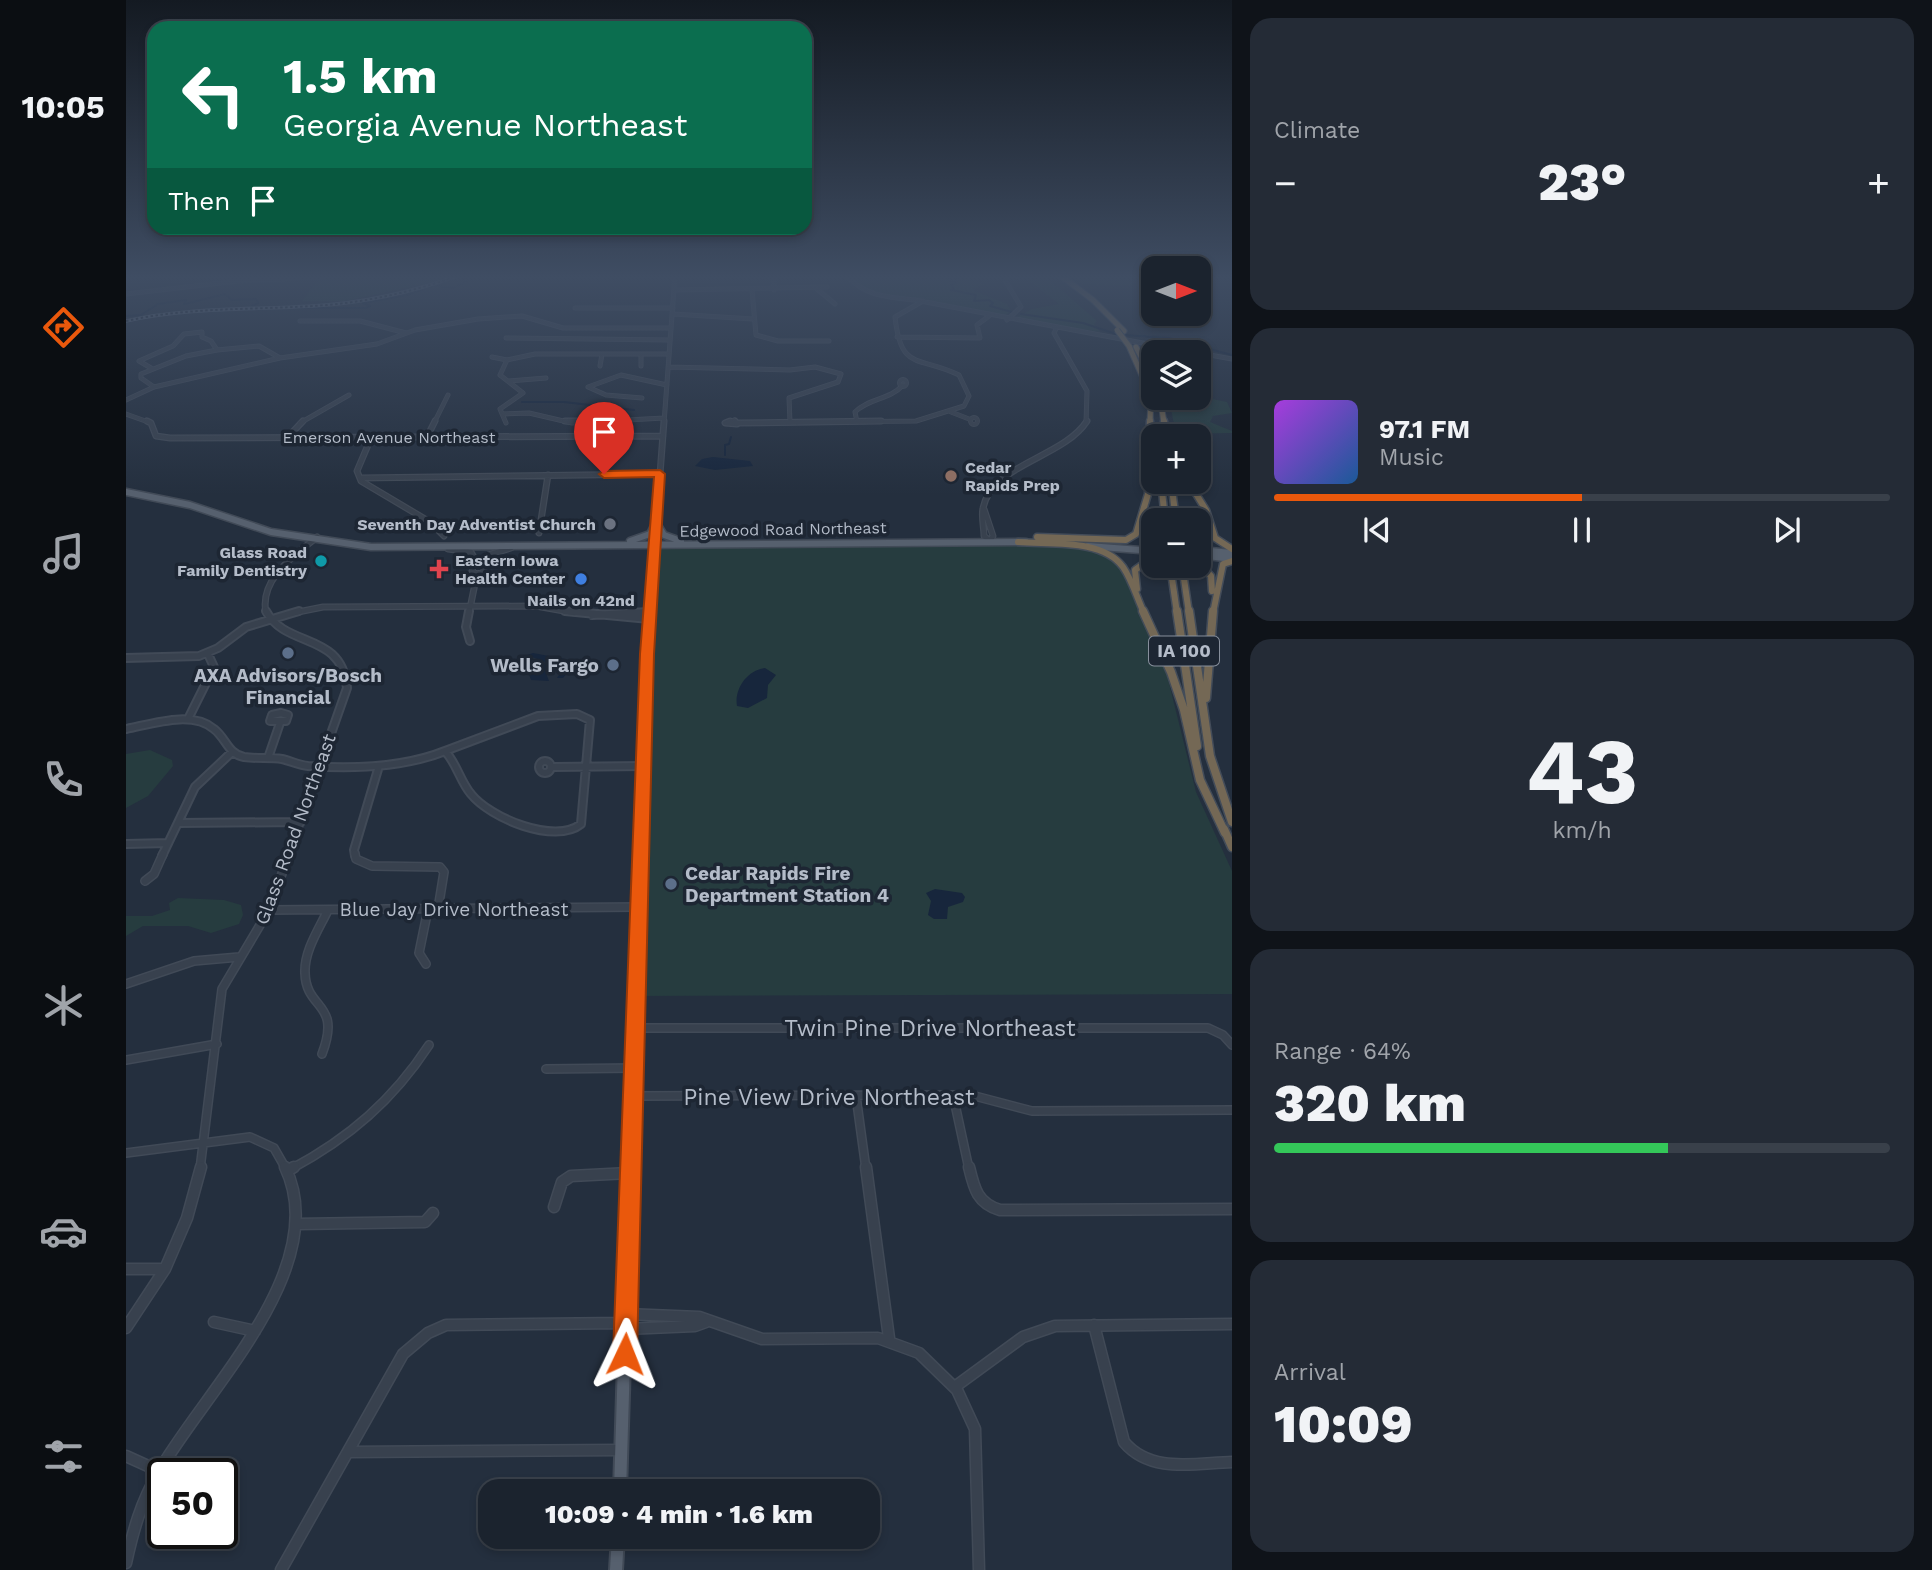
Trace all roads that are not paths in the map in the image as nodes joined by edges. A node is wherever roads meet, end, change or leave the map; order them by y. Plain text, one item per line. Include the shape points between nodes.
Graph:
1 (168, 348) edge
2 (235, 348) edge
3 (263, 348) edge
4 (347, 348) edge
5 (669, 348) edge
6 (902, 348) edge
7 (1063, 348) edge
8 (1133, 348) edge
9 (217, 350) joint
10 (563, 354) junction
11 (602, 354) junction
12 (641, 354) junction
13 (668, 354) junction
14 (1211, 355) edge
15 (492, 357) dead end
16 (280, 358) junction
17 (1232, 359) edge
18 (507, 360) junction
19 (561, 364) dead end
20 (600, 366) dead end
21 (641, 366) dead end
22 (668, 367) junction
23 (151, 369) junction
24 (1141, 369) edge
25 (546, 378) dead end
26 (509, 381) junction
27 (667, 384) junction
28 (903, 385) dead end
29 (154, 387) junction
30 (349, 395) dead end
31 (447, 395) dead end
32 (642, 398) dead end
33 (126, 400) edge
34 (951, 412) junction
35 (126, 414) edge
36 (502, 414) junction
37 (664, 418) junction
38 (135, 419) junction
39 (969, 419) dead end
40 (790, 422) junction
41 (857, 422) junction
42 (127, 423) edge
43 (738, 423) dead end
44 (506, 424) dead end
45 (663, 436) junction
46 (287, 438) junction
47 (371, 438) junction
48 (427, 438) junction
49 (660, 474) junction
50 (548, 475) junction
51 (360, 478) junction
52 (126, 490) edge
53 (1148, 494) joint
54 (1195, 494) edge
55 (1148, 508) edge
56 (984, 509) junction
57 (217, 514) junction
58 (236, 515) junction
59 (656, 522) junction
60 (539, 533) dead end
61 (444, 536) dead end
62 (1037, 537) junction
63 (989, 538) junction
64 (315, 539) junction
65 (681, 541) junction
66 (1018, 542) junction
67 (655, 543) junction
68 (629, 544) junction
69 (674, 545) junction
70 (516, 548) junction
71 (1141, 548) edge
72 (1141, 548) edge
73 (445, 549) junction
74 (1211, 554) edge
75 (654, 555) junction
76 (1211, 556) edge
77 (1232, 556) edge
78 (1141, 565) edge
79 (477, 574) junction
80 (1211, 576) edge
81 (1172, 578) edge
82 (1184, 578) edge
83 (469, 606) junction
84 (1212, 607) junction
85 (649, 615) junction
86 (270, 620) junction
87 (1154, 634) junction
88 (470, 641) dead end
89 (208, 654) junction
90 (126, 658) edge
91 (188, 719) junction
92 (280, 723) dead end
93 (1205, 724) junction
94 (126, 729) edge
95 (445, 751) junction
96 (232, 752) junction
97 (268, 758) junction
98 (320, 766) junction
99 (379, 766) junction
100 (586, 766) junction
101 (644, 766) junction
102 (554, 767) dead end
103 (179, 822) junction
104 (301, 822) junction
105 (1232, 822) edge
106 (1225, 833) junction
107 (126, 844) edge
108 (168, 844) junction
109 (1232, 847) edge
110 (145, 881) dead end
111 (639, 907) junction
112 (428, 909) junction
113 (438, 909) junction
114 (269, 910) junction
115 (328, 910) junction
116 (239, 957) junction
117 (426, 964) dead end
118 (126, 984) edge
119 (635, 1028) junction
120 (217, 1044) junction
121 (429, 1045) dead end
122 (1232, 1045) edge
123 (322, 1054) dead end
124 (126, 1060) edge
125 (546, 1069) dead end
126 (634, 1069) junction
127 (953, 1095) junction
128 (633, 1096) junction
129 (856, 1096) junction
130 (1232, 1110) edge
131 (204, 1140) junction
132 (126, 1153) edge
133 (287, 1171) junction
134 (631, 1173) junction
135 (554, 1207) dead end
136 (1232, 1209) edge
137 (433, 1213) dead end
138 (297, 1224) junction
139 (126, 1269) edge
140 (165, 1269) junction
141 (214, 1322) dead end
142 (626, 1322) junction
143 (706, 1322) junction
144 (1232, 1324) edge
145 (1094, 1325) junction
146 (126, 1328) edge
147 (255, 1331) junction
148 (889, 1338) junction
149 (956, 1387) junction
150 (621, 1450) junction
151 (350, 1452) junction
152 (126, 1456) edge
153 (168, 1458) edge
154 (1232, 1462) edge
155 (147, 1466) edge
156 (620, 1479) edge
157 (147, 1496) edge
158 (618, 1549) edge
159 (126, 1563) edge
160 (281, 1570) edge
161 (617, 1570) edge
162 (979, 1570) edge

1 - 23 street via 139,361
2 - 9 street
3 - 16 street
4 - 16 street
5 - 13 street
6 - 34 street via 907,358 947,369 962,379 969,400
7 - 56 street via 1086,388 1088,416 1062,446 994,484
8 - 24 highway
9 - 23 street
10 - 11 street
10 - 18 street
10 - 19 street
11 - 12 street
11 - 20 street
12 - 13 street
12 - 21 street
13 - 22 street
14 - 17 street
15 - 18 street
16 - 29 street
18 - 26 street via 500,375
22 - 27 street
22 - 40 street via 821,368 841,374 838,382 789,398
23 - 29 street via 140,376
25 - 26 street
26 - 36 street via 523,393 502,407
27 - 32 street via 621,375 588,387 606,395
27 - 37 street
28 - 41 street via 896,393 859,406
29 - 33 street
30 - 46 street via 298,424
31 - 48 street
34 - 39 street
34 - 41 street via 916,421
35 - 38 street, Emerson Avenue Northeast
36 - 37 street via 572,423
36 - 44 street
37 - 45 street
38 - 42 street
38 - 46 street, Emerson Avenue Northeast via 151,423 162,438
40 - 41 street
40 - 43 street
45 - 48 street, Emerson Avenue Northeast
45 - 49 street
46 - 47 street, Emerson Avenue Northeast
47 - 48 street, Emerson Avenue Northeast
47 - 51 street via 357,471
49 - 50 street
49 - 59 street
50 - 51 street
50 - 60 street
51 - 61 street via 367,487 430,522
52 - 57 main road, Edgewood Road Northeast
52 - 58 main road, Edgewood Road Northeast via 170,495
53 - 55 highway
53 - 62 highway via 1140,529 1130,539
54 - 77 highway via 1215,538
56 - 63 street
56 - 63 street
57 - 58 main road
57 - 64 main road, Edgewood Road Northeast via 271,532
58 - 64 main road, Edgewood Road Northeast
59 - 65 main road via 664,535
59 - 67 street
59 - 68 main road via 645,537
62 - 63 main road, Edgewood Road Northeast
62 - 71 main road, Edgewood Road Northeast
63 - 65 main road, Edgewood Road Northeast
63 - 66 main road, Edgewood Road Northeast
63 - 69 main road, Edgewood Road Northeast
64 - 68 main road, Edgewood Road Northeast via 410,545
64 - 73 main road, Edgewood Road Northeast via 371,547
64 - 86 street via 268,584 263,601
65 - 67 main road, Edgewood Road Northeast
66 - 72 main road, Edgewood Road Northeast
66 - 87 highway via 1112,556 1123,567
67 - 68 main road, Edgewood Road Northeast
67 - 69 main road, Edgewood Road Northeast
67 - 75 main road
68 - 70 main road, Edgewood Road Northeast
68 - 75 main road
69 - 75 main road
70 - 73 main road, Edgewood Road Northeast
70 - 79 street via 488,555 483,572
73 - 79 street via 471,552 475,559 472,571
74 - 77 main road
75 - 85 main road
76 - 77 main road
77 - 84 highway via 1223,564
78 - 87 highway via 1134,575
79 - 83 street
80 - 84 highway
81 - 106 highway, IA 100 via 1195,736
82 - 93 highway, IA 100
83 - 85 street
83 - 86 street via 323,607
83 - 88 street via 466,627
84 - 93 highway via 1206,640
85 - 101 main road
86 - 89 street via 240,630
86 - 98 street, Glass Road Northeast via 329,650 346,671 347,688
87 - 106 highway via 1184,710 1200,780
89 - 90 street
89 - 91 street via 214,667
91 - 94 street
91 - 96 street via 215,729
92 - 97 street
93 - 105 highway, IA 100 via 1216,783
95 - 99 street via 425,760
95 - 100 street via 527,718 577,714 590,720
95 - 100 street via 480,804 544,832 578,830
96 - 97 street
96 - 103 street via 195,787
97 - 98 street
98 - 99 street
98 - 104 street, Glass Road Northeast
99 - 113 street via 354,850 356,859 372,866 440,867 444,872
100 - 101 street
100 - 102 street
101 - 111 main road
103 - 104 street
103 - 108 street
104 - 114 street, Glass Road Northeast
106 - 109 highway, IA 100
107 - 108 street
108 - 110 street via 154,874
111 - 113 street, Blue Jay Drive Northeast
111 - 119 main road
112 - 113 street, Blue Jay Drive Northeast
112 - 115 street, Blue Jay Drive Northeast
112 - 117 street via 419,953
114 - 115 street, Blue Jay Drive Northeast
114 - 116 street, Glass Road Northeast
115 - 123 street via 306,964 310,989 324,1005 329,1020 329,1038
116 - 118 street via 194,961
116 - 120 street, Glass Road Northeast via 222,989
119 - 122 street, Twin Pine Drive Northeast via 1208,1028
119 - 126 main road
120 - 124 street
120 - 131 street, Glass Road Northeast
121 - 133 street via 414,1070 356,1132
125 - 126 street
126 - 128 main road
127 - 129 street, Pine View Drive Northeast
127 - 130 street, Pine View Drive Northeast via 986,1098 1032,1111
127 - 136 street via 975,1194 990,1207
128 - 129 street, Pine View Drive Northeast
128 - 134 main road
129 - 148 street
131 - 132 street
131 - 133 street via 250,1137 263,1141 274,1148
131 - 140 street, Glass Road Northeast via 197,1185
133 - 138 street
134 - 135 street via 571,1176 562,1182
134 - 142 main road
137 - 138 street via 425,1222
138 - 147 street via 285,1270
139 - 140 street
140 - 146 street, Glass Road Northeast
141 - 147 street
142 - 143 street via 695,1326
142 - 143 street via 694,1316
142 - 150 main road
142 - 151 street via 446,1325 428,1333 403,1354
143 - 148 street via 741,1336 765,1339
144 - 145 street
145 - 149 street via 1055,1326 1023,1337
145 - 154 street via 1130,1453 1159,1462
147 - 153 street
148 - 149 street via 923,1353
149 - 162 street via 970,1408 975,1429
150 - 151 street
150 - 156 main road
151 - 160 street
152 - 155 street
157 - 159 street via 136,1519
158 - 161 main road

